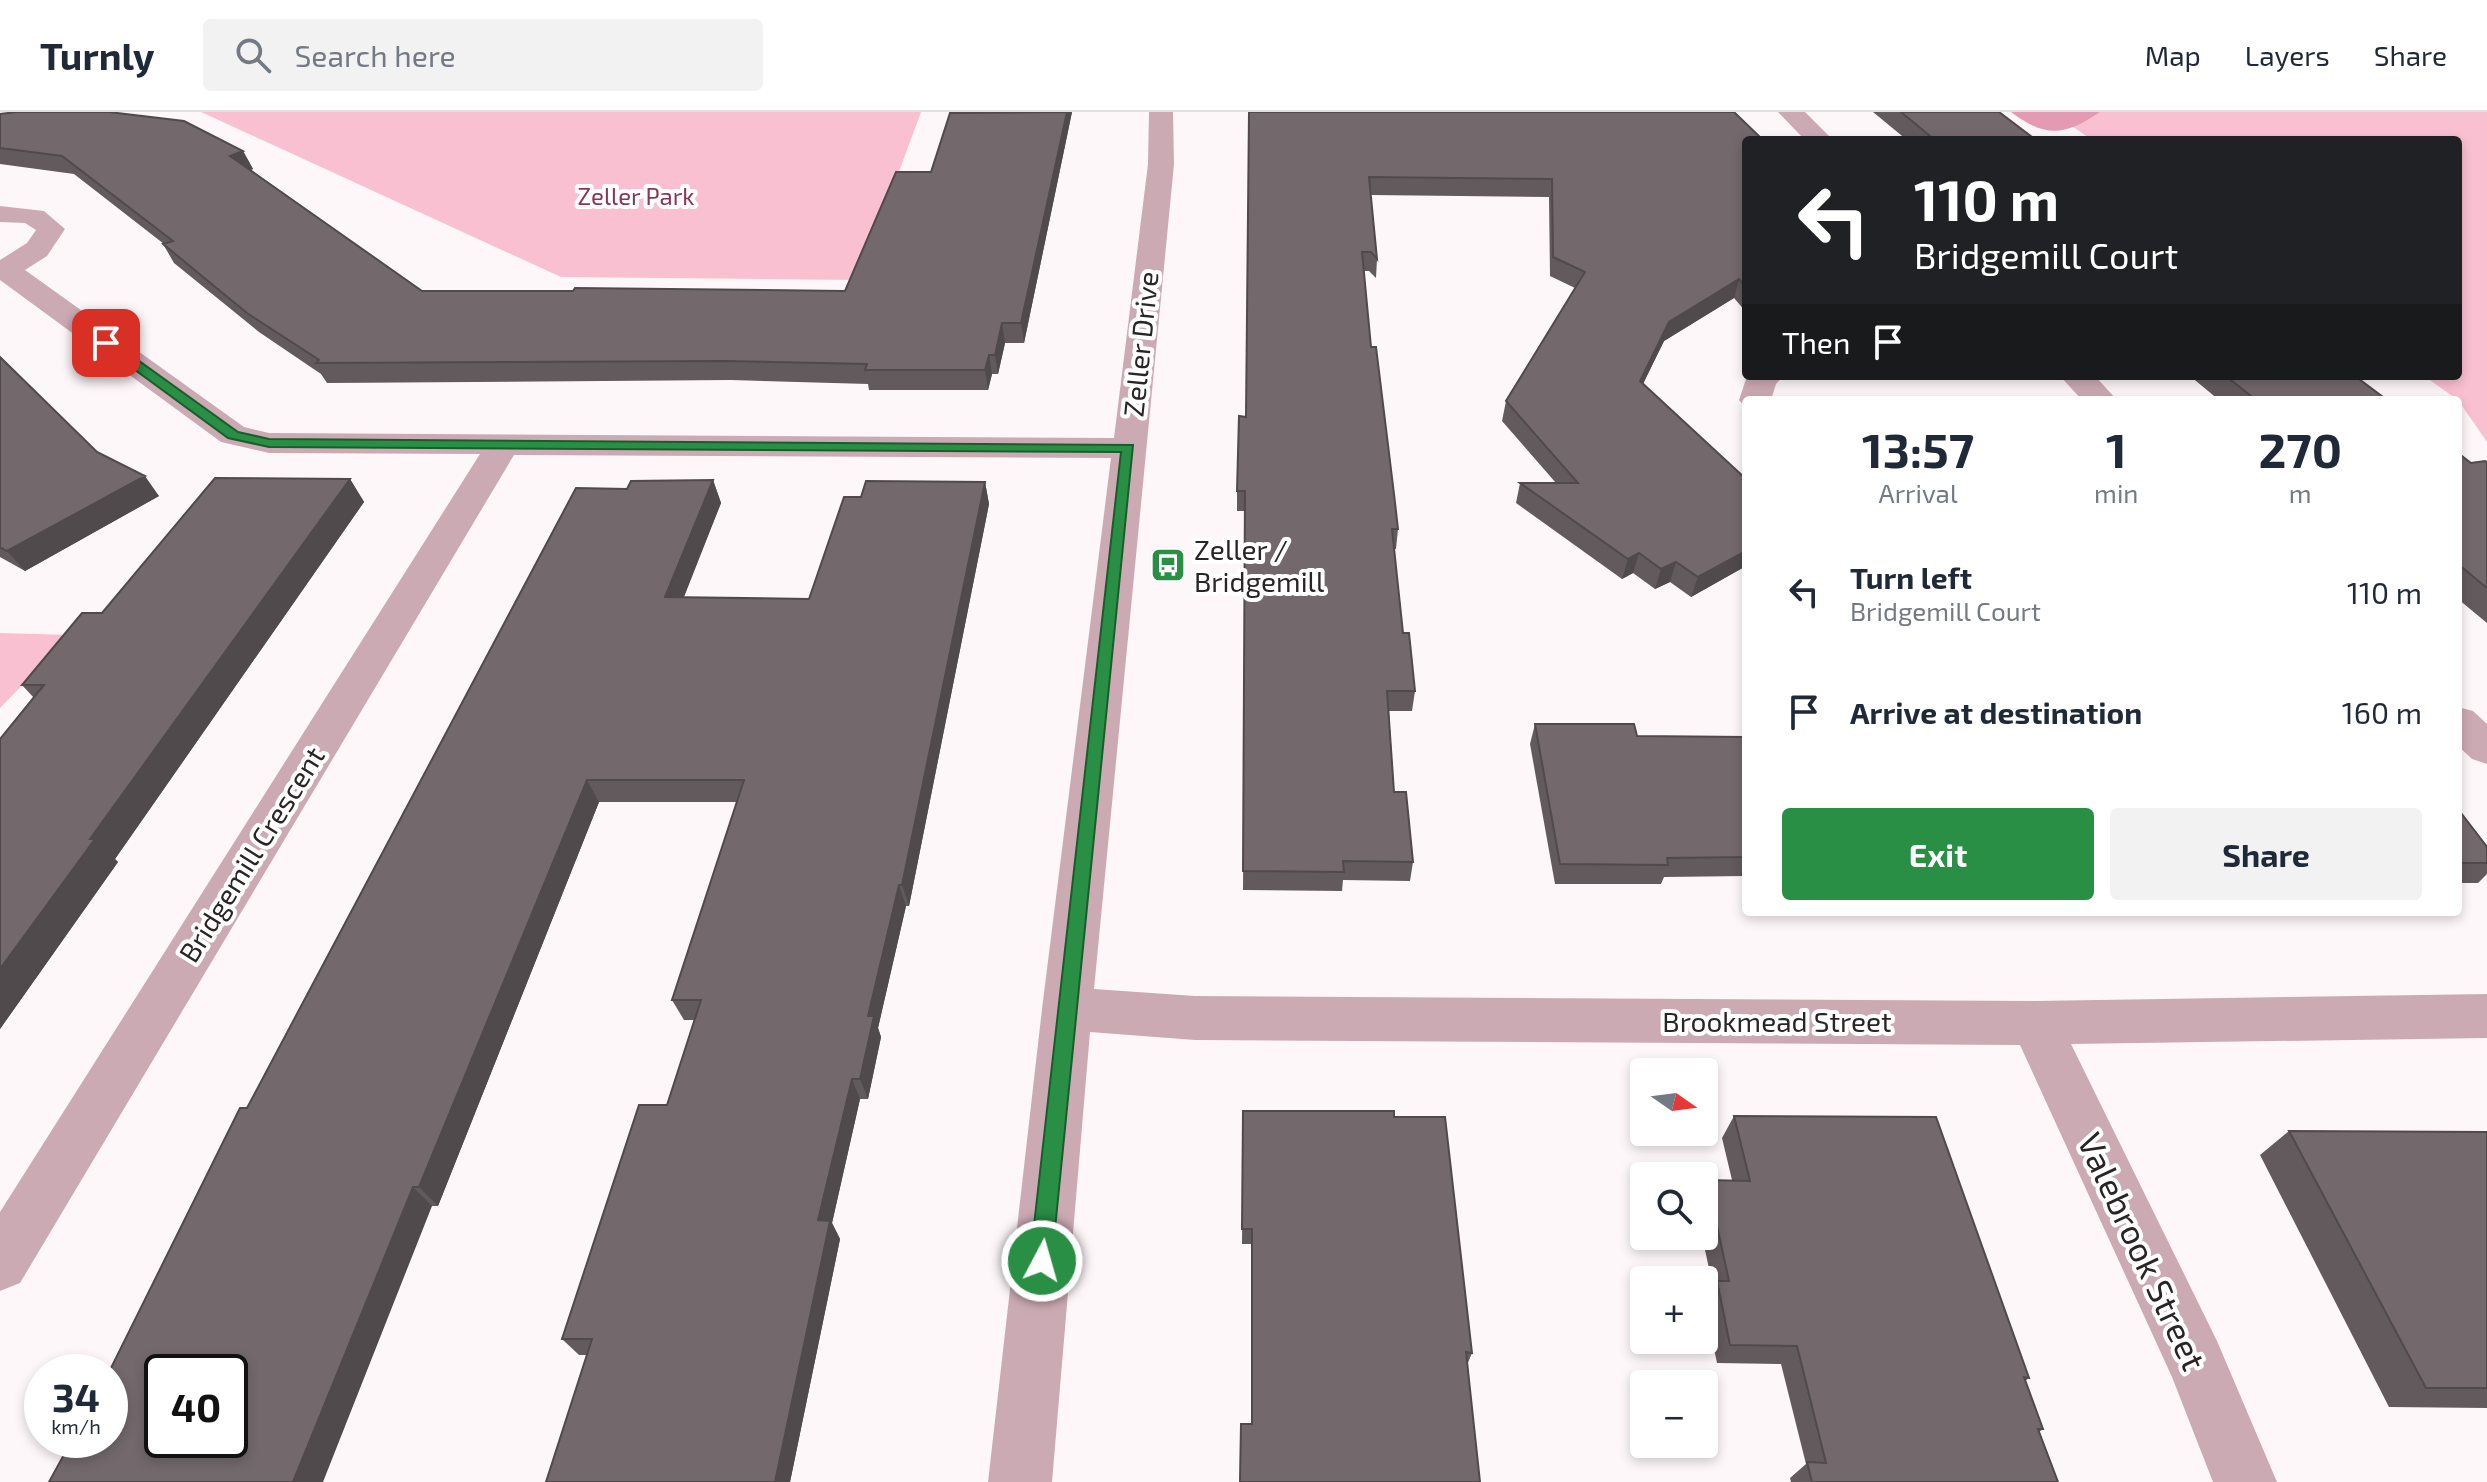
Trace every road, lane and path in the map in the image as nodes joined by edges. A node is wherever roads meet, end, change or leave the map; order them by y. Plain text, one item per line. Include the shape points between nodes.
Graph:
1 (1161, 112) edge
2 (1790, 112) edge
3 (1816, 136) edge
4 (0, 214) edge
5 (2, 270) edge
6 (2080, 380) edge
7 (2097, 396) edge
8 (503, 445) junction
9 (1128, 448) junction
10 (2462, 726) edge
11 (2487, 748) edge
12 (1067, 1009) junction
13 (2487, 1016) edge
14 (2035, 1023) junction
15 (0, 1263) edge
16 (1020, 1482) edge
17 (2245, 1482) edge

1 - 9 street, Zeller Drive via 1161,164
2 - 3 street
4 - 5 street via 43,219 51,229 31,256
5 - 8 street via 233,435 269,443
6 - 7 street
8 - 9 street
8 - 15 street, Bridgemill Crescent
9 - 12 street, Zeller Drive
10 - 11 street
12 - 14 street, Brookmead Street via 1195,1018
12 - 16 street, Zeller Drive
13 - 14 street, Brookmead Street
14 - 17 street, Valebrook Street via 2196,1362

